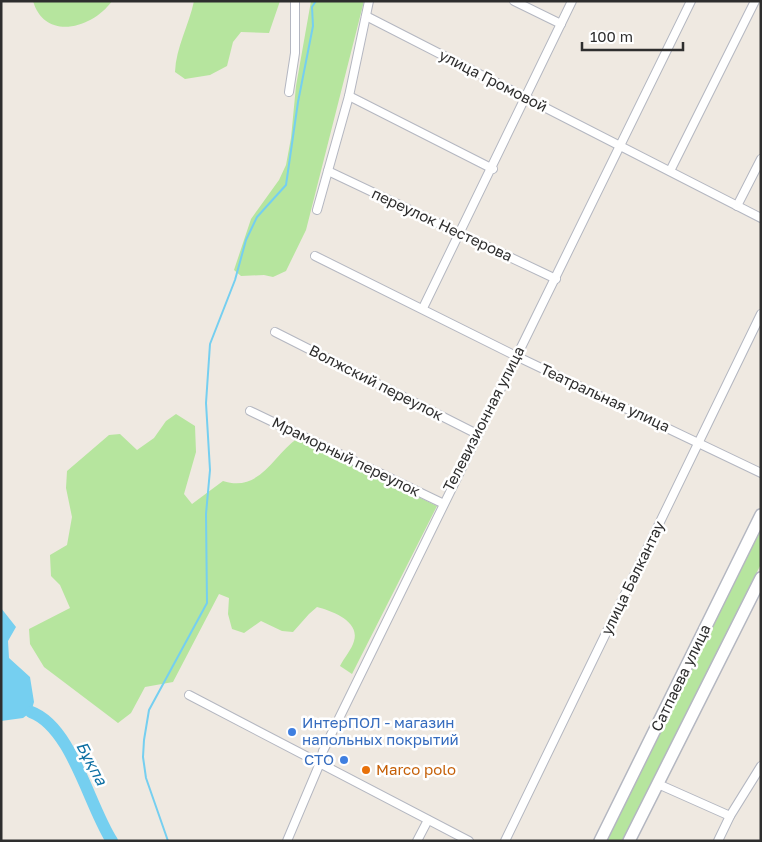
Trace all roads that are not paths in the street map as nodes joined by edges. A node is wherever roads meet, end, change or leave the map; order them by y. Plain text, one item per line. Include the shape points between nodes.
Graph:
1 (295, 1) edge
2 (369, 1) edge
3 (514, 1) edge
4 (572, 1) edge
5 (691, 1) edge
6 (755, 1) edge
7 (366, 16) junction
8 (561, 24) junction
9 (289, 92) dead end
10 (349, 96) junction
11 (526, 98) junction
12 (621, 146) junction
13 (761, 159) edge
14 (493, 169) junction
15 (328, 171) junction
16 (670, 171) junction
17 (737, 206) junction
18 (317, 210) dead end
19 (761, 218) edge
20 (460, 235) junction
21 (315, 256) dead end
22 (556, 279) junction
23 (424, 308) junction
24 (761, 314) edge
25 (275, 332) dead end
26 (516, 356) junction
27 (250, 411) dead end
28 (477, 434) junction
29 (699, 443) junction
30 (761, 473) edge
31 (442, 503) junction
32 (761, 516) edge
33 (761, 578) edge
34 (189, 695) dead end
35 (320, 763) junction
36 (761, 766) edge
37 (658, 784) junction
38 (730, 816) junction
39 (428, 820) junction
40 (287, 841) edge
41 (417, 841) edge
42 (469, 841) edge
43 (505, 841) edge
44 (600, 841) edge
45 (629, 841) edge
46 (718, 841) edge

1 - 9 street via 295,53
2 - 7 street
3 - 8 street
4 - 8 street
5 - 12 street, Телевизионная улица
6 - 16 street
7 - 10 street
7 - 11 street, улица Громовой
8 - 11 street
10 - 14 street
10 - 15 street
11 - 12 street, улица Громовой
11 - 14 street
12 - 16 street, улица Громовой
12 - 22 street, Телевизионная улица
13 - 17 street
14 - 20 street
15 - 18 street
15 - 20 street, переулок Нестерова
16 - 17 street, улица Громовой
17 - 19 street, улица Громовой
20 - 22 street, переулок Нестерова
20 - 23 street
21 - 23 street, Театральная улица
22 - 26 street, Телевизионная улица
23 - 26 street, Театральная улица
24 - 29 street, улица Балкантау
25 - 28 street, Волжский переулок
26 - 28 street, Телевизионная улица
26 - 29 street, Театральная улица
27 - 31 street, Мраморный переулок
28 - 31 street, Телевизионная улица
29 - 30 street, Театральная улица
29 - 43 street, улица Балкантау
31 - 35 street, Телевизионная улица
32 - 44 main road, Сатпаева улица
33 - 37 main road, Сатпаева улица
34 - 35 street
35 - 39 street
35 - 40 street, Телевизионная улица
36 - 38 street
37 - 38 street
37 - 45 main road, Сатпаева улица
38 - 46 street
39 - 41 street
39 - 42 street

